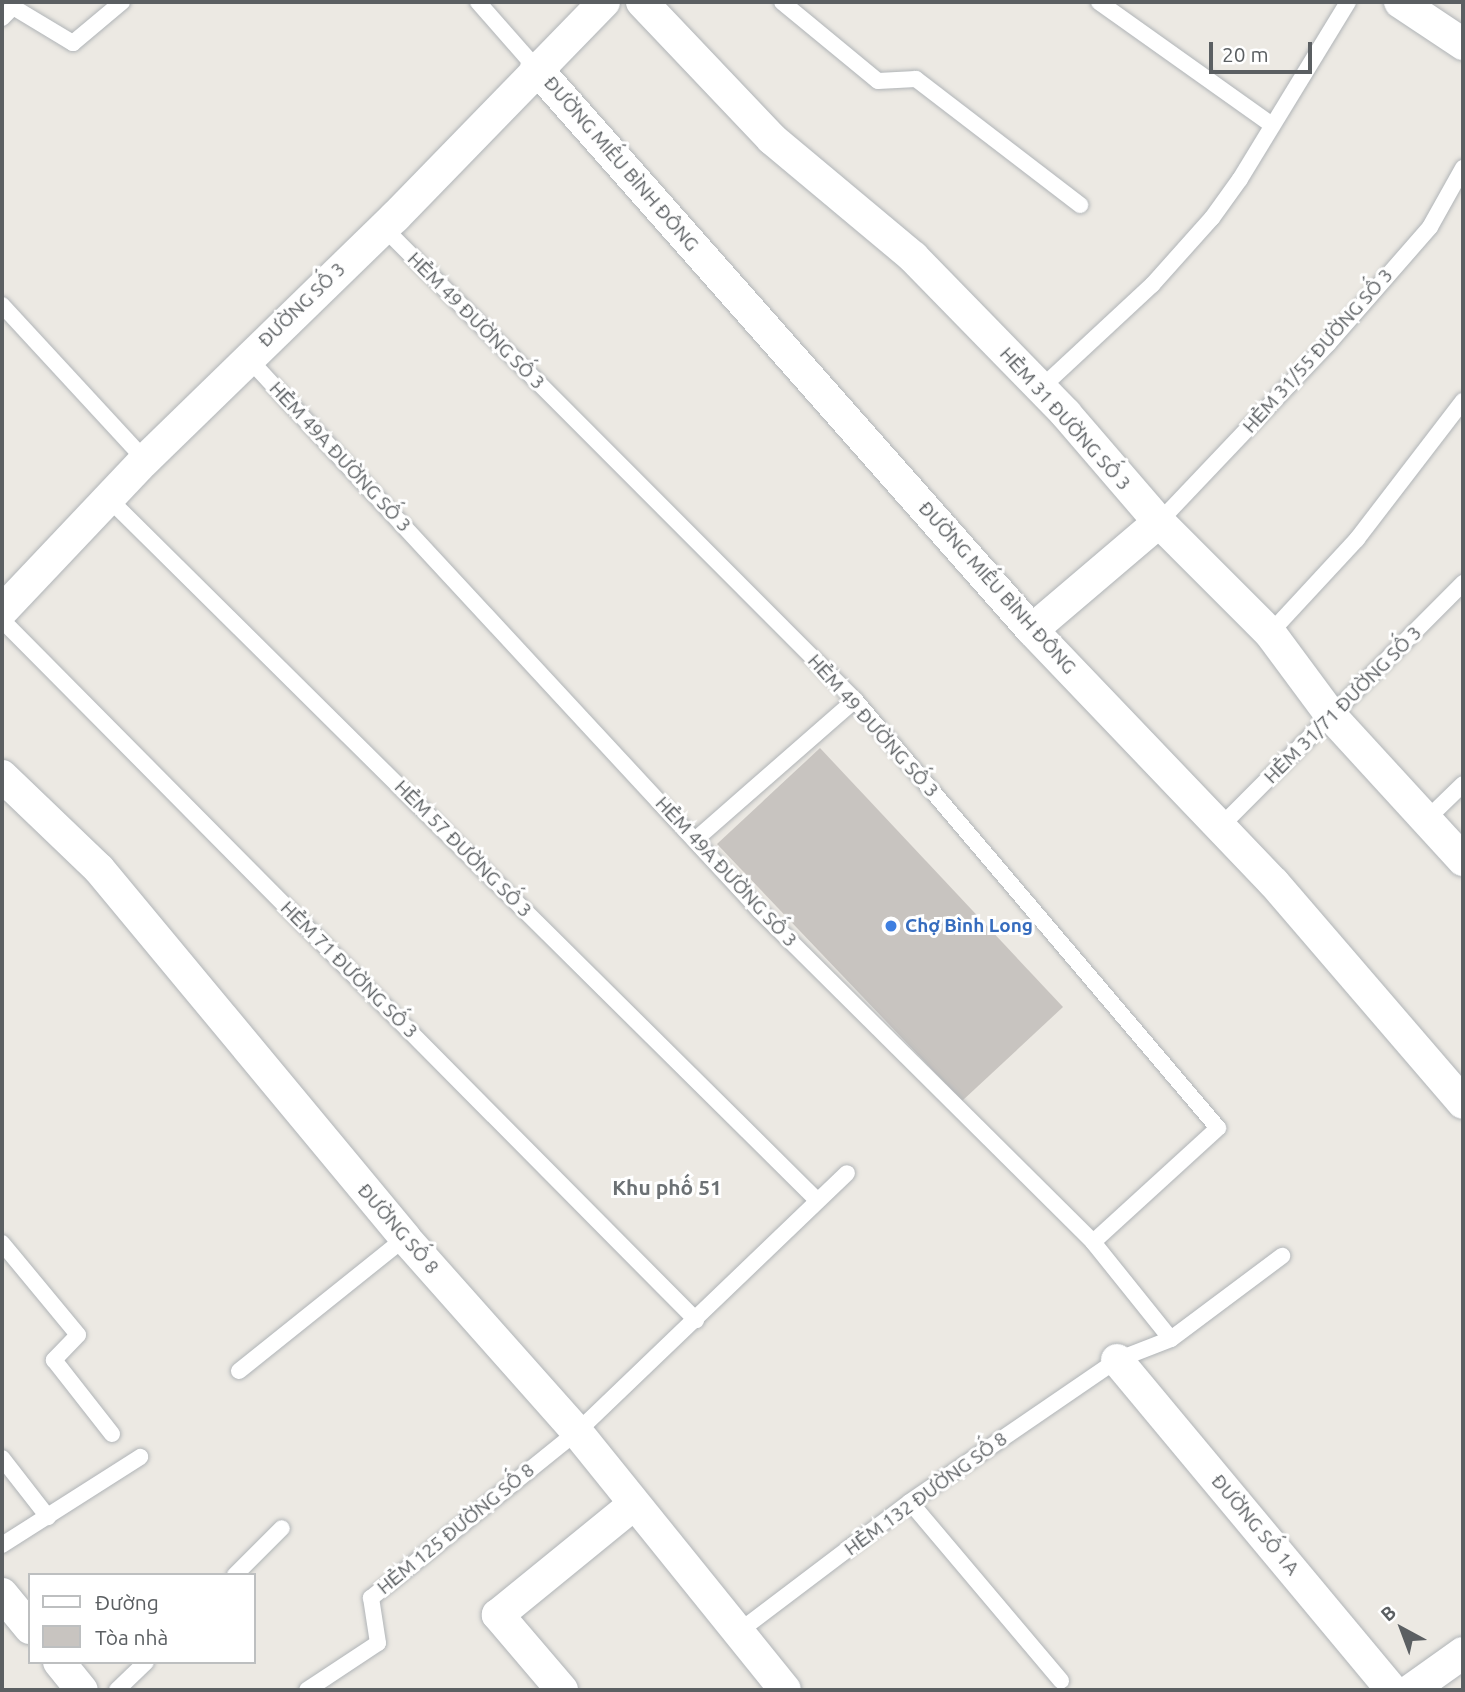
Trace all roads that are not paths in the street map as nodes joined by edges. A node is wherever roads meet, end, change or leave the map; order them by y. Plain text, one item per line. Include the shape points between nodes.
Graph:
1 (122, 2) edge
2 (478, 2) edge
3 (604, 2) edge
4 (642, 2) edge
5 (782, 2) edge
6 (1100, 2) edge
7 (1348, 2) edge
8 (1399, 2) edge
9 (2, 18) edge
10 (1463, 44) edge
11 (536, 68) junction
12 (1272, 125) junction
13 (1463, 168) edge
14 (1080, 205) dead end
15 (383, 227) junction
16 (2, 305) edge
17 (248, 358) junction
18 (1040, 389) junction
19 (1463, 401) edge
20 (145, 460) junction
21 (109, 499) junction
22 (1158, 522) junction
23 (1463, 583) edge
24 (2, 611) edge
25 (2, 620) edge
26 (1032, 630) junction
27 (1270, 633) junction
28 (855, 700) junction
29 (1334, 718) junction
30 (2, 776) edge
31 (1463, 784) edge
32 (1427, 819) junction
33 (1222, 825) junction
34 (695, 840) junction
35 (1463, 860) edge
36 (1463, 1103) edge
37 (847, 1173) dead end
38 (817, 1200) junction
39 (405, 1238) junction
40 (2, 1242) edge
41 (1093, 1242) junction
42 (1282, 1256) dead end
43 (696, 1320) junction
44 (1171, 1339) junction
45 (1117, 1360) junction
46 (239, 1371) dead end
47 (577, 1432) junction
48 (112, 1434) dead end
49 (140, 1457) dead end
50 (2, 1458) edge
51 (911, 1502) junction
52 (633, 1505) junction
53 (48, 1517) junction
54 (282, 1528) dead end
55 (2, 1545) edge
56 (237, 1573) edge
57 (2, 1594) edge
58 (28, 1626) edge
59 (738, 1632) junction
60 (1463, 1653) edge
61 (61, 1664) edge
62 (144, 1664) edge
63 (1061, 1681) dead end
64 (82, 1690) edge
65 (117, 1690) edge
66 (307, 1690) edge
67 (562, 1690) edge
68 (785, 1690) edge
69 (1392, 1690) edge
70 (1411, 1690) edge

1 - 9 lane via 73,43 13,7
2 - 11 lane
3 - 11 street, ĐƯỜNG SỐ 3
4 - 18 street, HẺM 31 ĐƯỜNG SỐ 3 via 772,139 914,257
5 - 14 lane via 878,80 916,79
6 - 12 lane
7 - 12 lane
8 - 10 street
11 - 15 street, ĐƯỜNG SỐ 3
11 - 26 street, ĐƯỜNG MIẾU BÌNH ĐÔNG
12 - 18 lane via 1240,179 1186,250
13 - 22 lane, HẺM 31/55 ĐƯỜNG SỐ 3 via 1430,227 1328,344
15 - 17 street, ĐƯỜNG SỐ 3
15 - 28 lane, HẺM 49 ĐƯỜNG SỐ 3
16 - 20 lane
17 - 20 street, ĐƯỜNG SỐ 3
17 - 34 lane, HẺM 49A ĐƯỜNG SỐ 3
18 - 22 street, HẺM 31 ĐƯỜNG SỐ 3
19 - 27 lane via 1357,539
20 - 21 street, ĐƯỜNG SỐ 3
21 - 24 street, ĐƯỜNG SỐ 3
21 - 38 lane, HẺM 57 ĐƯỜNG SỐ 3
22 - 26 street
22 - 27 street, HẺM 31 ĐƯỜNG SỐ 3
23 - 29 lane, HẺM 31/71 ĐƯỜNG SỐ 3
25 - 43 lane, HẺM 71 ĐƯỜNG SỐ 3
26 - 33 street, ĐƯỜNG MIẾU BÌNH ĐÔNG
27 - 29 street, HẺM 31 ĐƯỜNG SỐ 3
28 - 34 lane
28 - 41 lane, HẺM 49 ĐƯỜNG SỐ 3 via 1218,1128
29 - 32 street, HẺM 31 ĐƯỜNG SỐ 3
29 - 33 lane, HẺM 31/71 ĐƯỜNG SỐ 3
30 - 39 street, ĐƯỜNG SỐ 8 via 99,869
31 - 32 lane
32 - 35 street, HẺM 31 ĐƯỜNG SỐ 3
33 - 36 street, ĐƯỜNG MIẾU BÌNH ĐÔNG
34 - 41 lane, HẺM 49A ĐƯỜNG SỐ 3
37 - 38 lane
38 - 43 lane
39 - 46 lane
39 - 47 street, ĐƯỜNG SỐ 8
40 - 48 lane via 78,1335 54,1360
41 - 44 lane, HẺM 49A ĐƯỜNG SỐ 3
42 - 44 lane
43 - 47 lane
44 - 45 lane
45 - 51 lane, HẺM 132 ĐƯỜNG SỐ 8
45 - 69 street, ĐƯỜNG SỐ 1A
47 - 52 street, ĐƯỜNG SỐ 8
47 - 66 lane, HẺM 125 ĐƯỜNG SỐ 8 via 371,1598 377,1643
49 - 53 lane
50 - 53 lane
51 - 59 lane, HẺM 132 ĐƯỜNG SỐ 8
51 - 63 lane
52 - 59 street, ĐƯỜNG SỐ 8
52 - 67 street via 498,1615
53 - 55 lane
54 - 56 lane
57 - 58 street
59 - 68 street, ĐƯỜNG SỐ 8
60 - 70 street
61 - 64 street
62 - 65 lane

